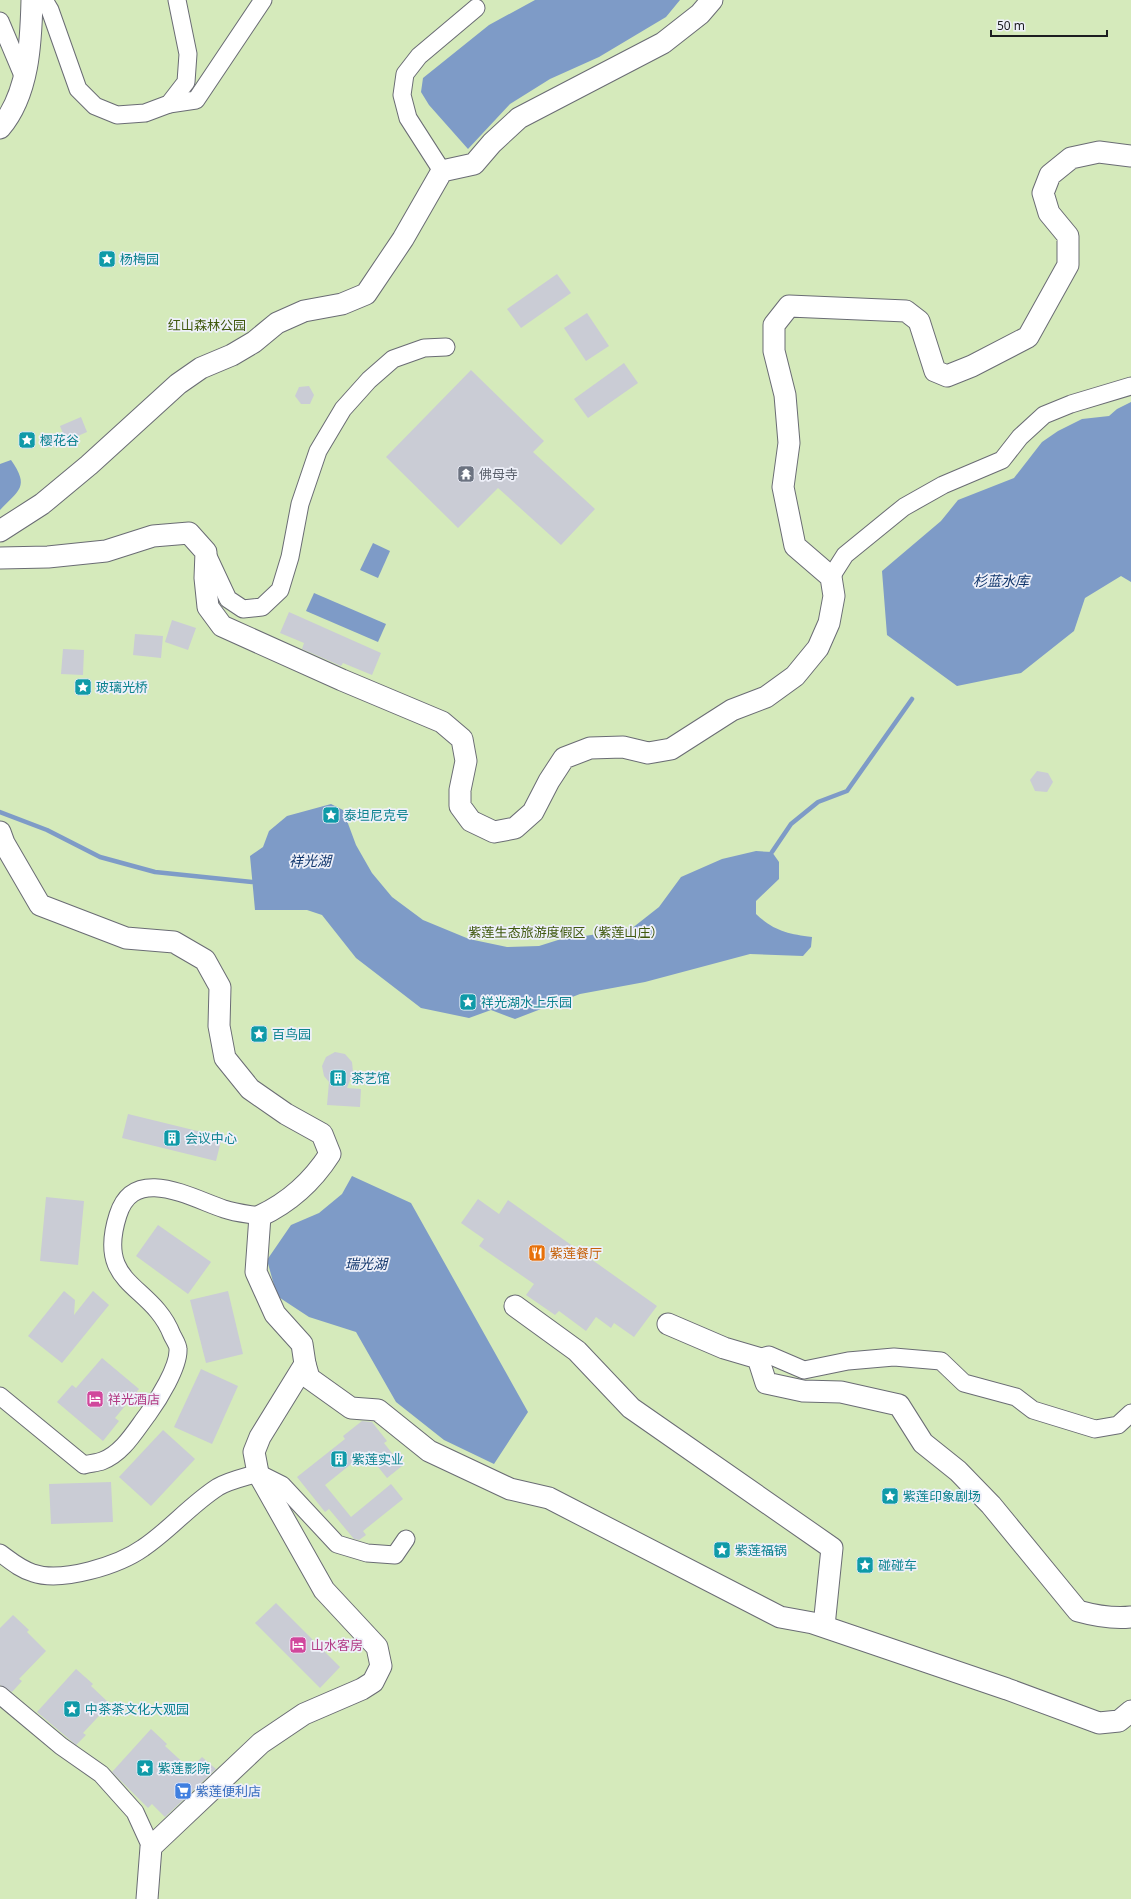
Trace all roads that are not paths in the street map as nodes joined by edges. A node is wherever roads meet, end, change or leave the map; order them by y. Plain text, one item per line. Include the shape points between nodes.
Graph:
1 (32, 0) edge
2 (44, 0) edge
3 (178, 0) edge
4 (263, 0) edge
5 (712, 0) edge
6 (476, 8) dead end
7 (0, 21) edge
8 (24, 78) junction
9 (169, 104) junction
10 (0, 128) edge
11 (1131, 156) edge
12 (442, 171) junction
13 (446, 347) dead end
14 (1131, 386) edge
15 (0, 531) edge
16 (206, 552) junction
17 (0, 558) edge
18 (831, 578) junction
19 (2, 837) edge
20 (260, 1216) junction
21 (515, 1306) dead end
22 (668, 1324) dead end
23 (758, 1358) junction
24 (304, 1364) junction
25 (0, 1396) edge
26 (1131, 1413) edge
27 (258, 1473) junction
28 (406, 1539) dead end
29 (0, 1553) edge
30 (1131, 1617) edge
31 (824, 1626) junction
32 (0, 1695) edge
33 (1131, 1711) edge
34 (151, 1847) junction
35 (147, 1899) edge

1 - 8 street
2 - 9 street via 50,10 78,89 94,106 117,115 145,113
3 - 9 street via 188,54 186,82
4 - 9 street via 196,100
5 - 12 street via 700,14 663,43 520,118 492,143 474,164
6 - 12 street via 419,56 405,74 402,96 408,118
7 - 8 street
8 - 10 street via 15,104
11 - 18 street via 1099,152 1071,158 1050,175 1043,193 1049,212 1068,236 1068,265 1028,338 972,366 946,376 935,371 919,321 906,311 789,306 774,325 774,351 785,395 789,443 783,487 795,546
12 - 15 street via 403,239 366,294 342,304 304,311 277,324 232,355 201,368 178,384 89,466 42,504
13 - 16 street via 424,348 393,360 369,380 343,409 315,459 300,504 290,557 280,590 262,606 243,609 228,598
14 - 18 street via 1044,415 1020,437 1002,460 943,484 904,507 845,555
16 - 17 street via 189,533 153,536 106,551 48,557
16 - 18 street via 208,607 222,626 442,722 462,738 466,761 460,790 460,806 470,821 494,832 515,828 533,812 564,758 590,748 623,747 648,753 671,749 732,710 766,696 795,676 818,648 829,623 834,596
19 - 20 street via 40,905 126,938 174,942 205,960 220,987 219,1026 225,1058 250,1089 286,1114 322,1134 330,1154 302,1190 276,1209
20 - 24 street via 256,1272 275,1314 302,1344
20 - 25 street via 225,1209 171,1189 153,1187 138,1191 122,1203 115,1223 111,1248 117,1268 129,1285 154,1305 170,1328 178,1349 174,1368 160,1397 122,1448 102,1461 84,1465
21 - 31 street via 577,1351 631,1408 832,1548
22 - 23 street via 724,1348
23 - 26 street via 769,1355 804,1370 848,1361 894,1357 941,1361 964,1384 1016,1397 1033,1410 1095,1429 1118,1425
23 - 30 street via 766,1383 803,1391 841,1392 898,1405 923,1443 958,1471 991,1505 1078,1611 1112,1617
24 - 27 street via 260,1437 254,1452
24 - 31 street via 309,1378 345,1404 351,1408 378,1410 429,1451 510,1489 548,1498 780,1617
27 - 28 street via 282,1486 337,1544 367,1553 395,1555
27 - 29 street via 220,1486 195,1502 142,1549 86,1572 58,1576 34,1574 17,1566
27 - 34 street via 324,1590 377,1647 381,1666 373,1682 304,1714 261,1744
31 - 33 street via 1099,1723 1119,1721
32 - 34 street via 61,1746 101,1774 135,1812
34 - 35 street

